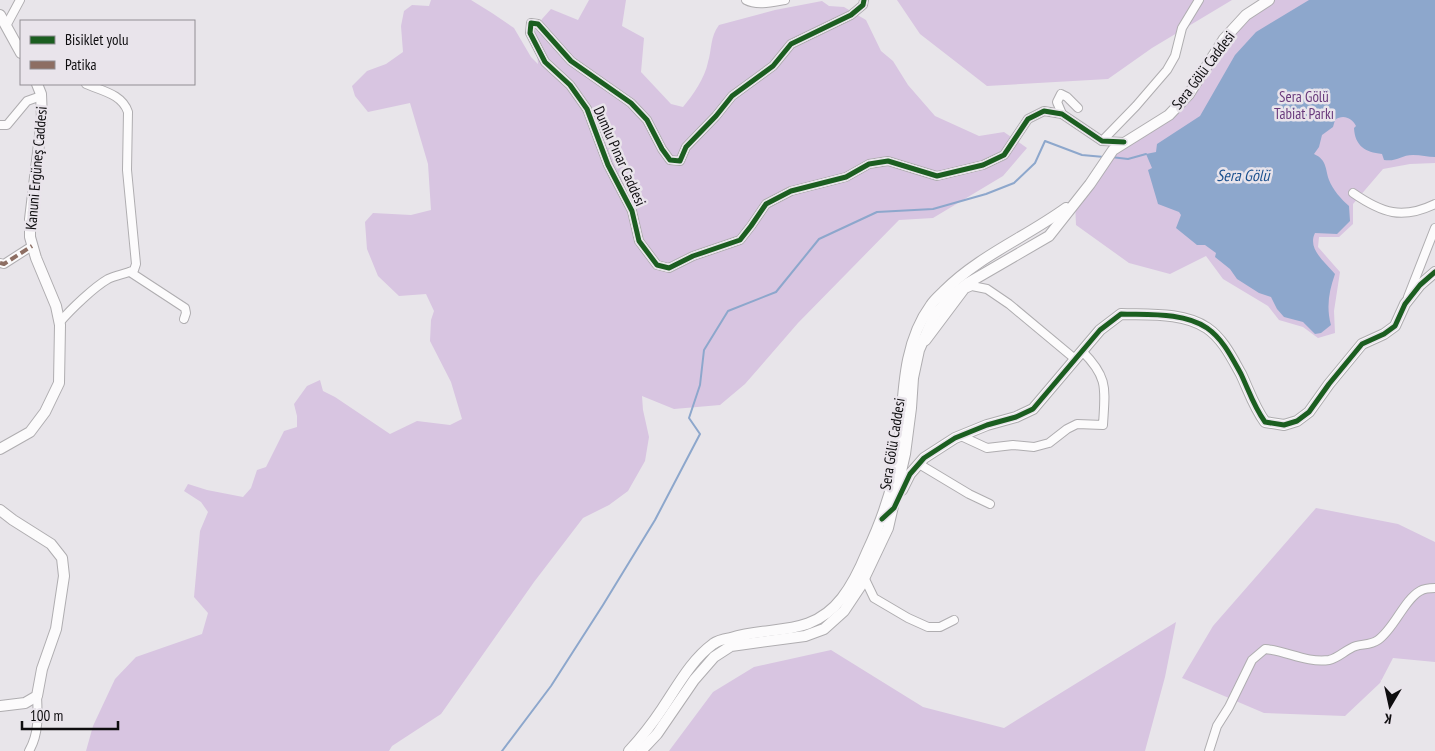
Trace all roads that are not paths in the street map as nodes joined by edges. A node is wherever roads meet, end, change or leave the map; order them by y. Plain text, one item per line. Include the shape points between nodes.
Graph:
1 (20, 0) edge
2 (746, 0) edge
3 (785, 0) edge
4 (864, 0) edge
5 (1200, 0) edge
6 (1269, 0) edge
7 (0, 15) edge
8 (6, 26) junction
9 (18, 42) edge
10 (37, 85) edge
11 (88, 85) edge
12 (41, 96) junction
13 (1078, 108) dead end
14 (1062, 114) junction
15 (0, 126) edge
16 (1102, 141) junction
17 (1124, 142) junction
18 (1353, 193) dead end
19 (1075, 202) junction
20 (1435, 204) edge
21 (1435, 228) edge
22 (32, 246) junction
23 (0, 263) edge
24 (130, 272) junction
25 (1435, 272) edge
26 (1405, 304) junction
27 (184, 320) dead end
28 (60, 322) junction
29 (919, 350) junction
30 (1078, 355) junction
31 (905, 372) junction
32 (961, 436) junction
33 (0, 449) edge
34 (919, 464) junction
35 (990, 504) dead end
36 (894, 508) junction
37 (0, 510) edge
38 (882, 519) junction
39 (860, 568) junction
40 (865, 578) junction
41 (1435, 588) edge
42 (954, 620) dead end
43 (37, 696) junction
44 (0, 706) edge
45 (29, 751) edge
46 (629, 751) edge
47 (641, 751) edge
48 (1209, 751) edge

1 - 8 street
2 - 3 street via 768,3
4 - 14 street, Dumlu Pınar Caddesi via 863,5 851,15 791,44 773,66 732,96 686,148 680,161 670,160 647,120 632,103 571,61 538,24 532,23 530,33 545,62 570,85 587,109 608,164 632,211 639,241 657,265 669,268 740,240 766,204 790,191 846,177 869,164 888,161 937,176 983,166 1004,155 1028,119 1044,111
5 - 16 street via 1182,28 1175,56 1167,70
6 - 17 main road, Sera Gölü Caddesi via 1246,15 1224,39 1189,94 1169,115
7 - 8 main road
8 - 9 main road
10 - 12 main road, Kanuni Ergüneş Caddesi
11 - 24 street via 119,98 126,104 128,112 127,170 136,264
12 - 15 street via 27,101 7,125
12 - 22 main road, Kanuni Ergüneş Caddesi via 42,119 30,219
13 - 14 street via 1061,94 1057,102
14 - 16 street
16 - 17 street
17 - 19 main road, Sera Gölü Caddesi via 1113,150
18 - 20 street via 1373,207 1391,213 1420,211
19 - 29 main road, Sera Gölü Caddesi via 1050,236 951,296 934,316
19 - 31 main road, Sera Gölü Caddesi via 1043,225 986,257 931,304 913,339
21 - 26 street
22 - 23 street via 4,264
22 - 28 main road, Kanuni Ergüneş Caddesi
24 - 27 street via 185,308
24 - 28 street via 108,280
25 - 26 main road
26 - 30 main road via 1395,326 1362,344 1309,412 1284,425 1265,422 1225,346 1208,328 1188,319 1121,314 1100,330
28 - 33 main road, Kanuni Ergüneş Caddesi via 59,382 45,412 30,432
29 - 30 street via 965,289 972,286 995,294
29 - 31 street
29 - 36 main road, Sera Gölü Caddesi
30 - 32 main road via 1034,409
30 - 32 street via 1095,364 1104,378 1103,425 1077,424 1050,443 1034,447 987,448
31 - 38 main road, Sera Gölü Caddesi via 899,449
32 - 34 main road
34 - 35 street
34 - 36 main road via 910,474
36 - 38 main road
36 - 40 main road, Sera Gölü Caddesi
37 - 43 main road via 51,544 62,558 64,576 56,629 42,669
38 - 39 main road, Sera Gölü Caddesi
39 - 40 street
39 - 46 main road, Sera Gölü Caddesi via 840,600 823,616 806,625 747,633 715,642 699,657
40 - 42 street via 874,598 908,618 928,627 940,627
40 - 47 main road, Sera Gölü Caddesi via 844,611 824,629 805,636 731,646 714,657
41 - 48 street via 1415,596 1378,641 1357,646 1336,658 1312,660 1265,649 1252,660 1230,707 1217,726
43 - 44 main road via 25,703
43 - 45 street via 38,721

